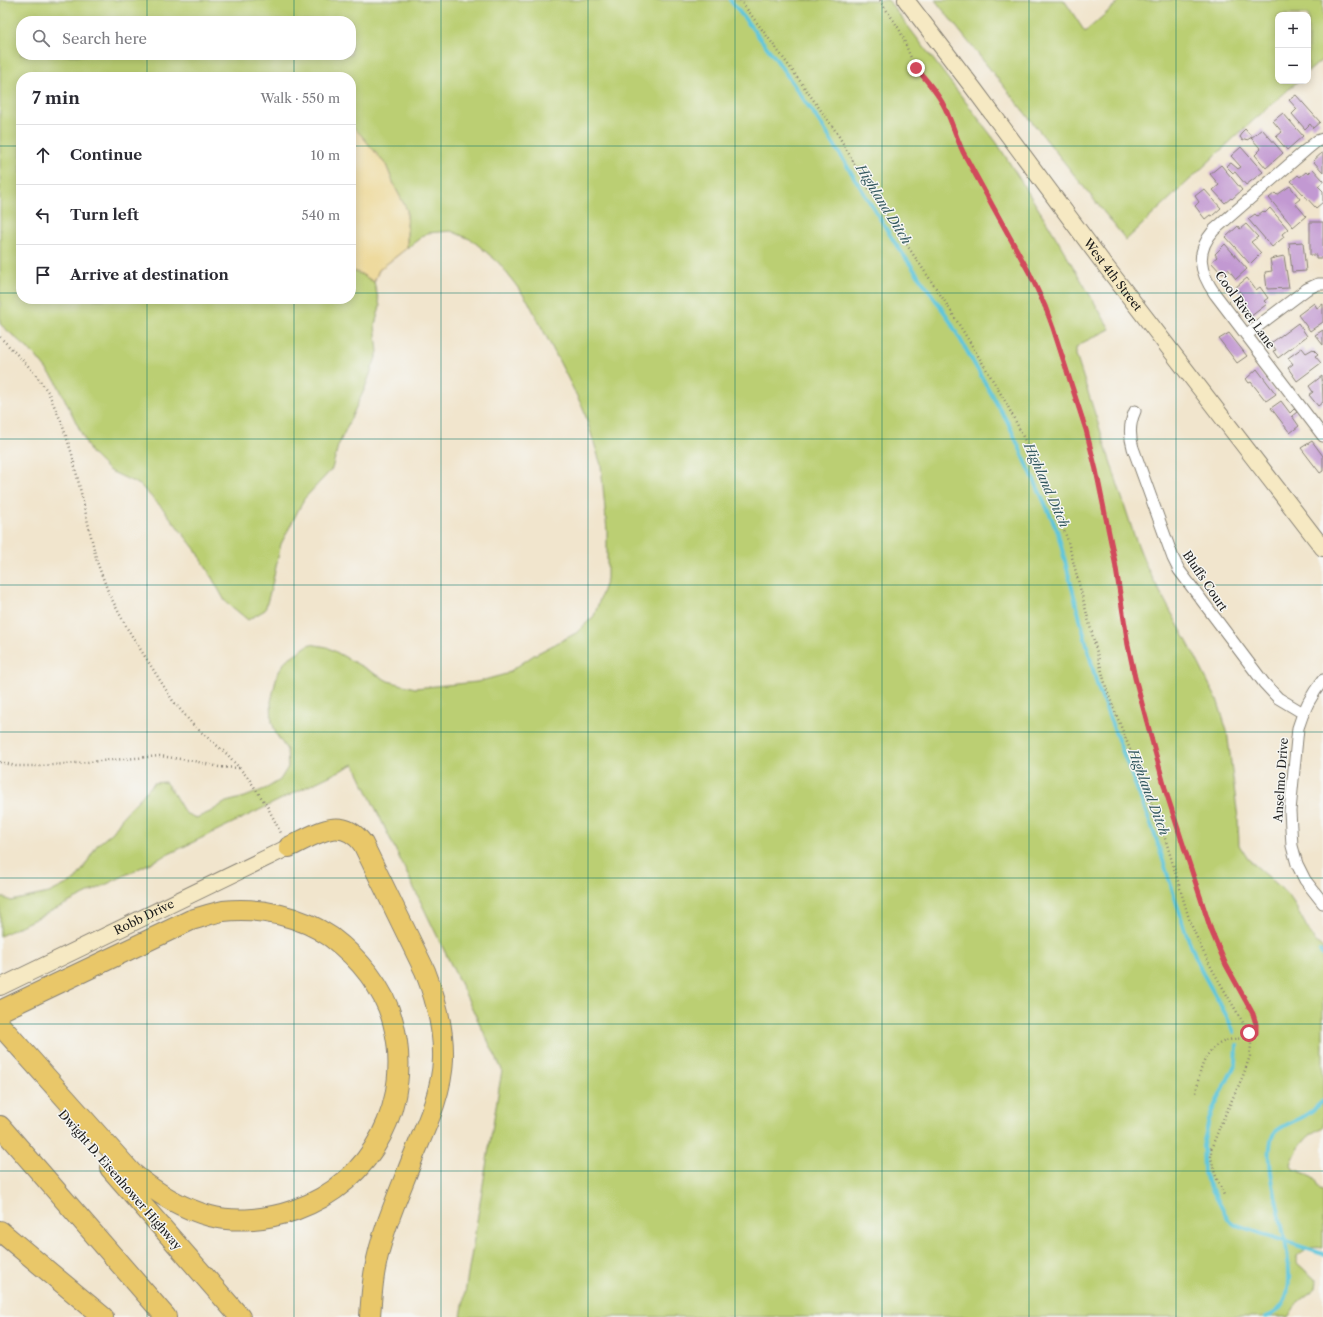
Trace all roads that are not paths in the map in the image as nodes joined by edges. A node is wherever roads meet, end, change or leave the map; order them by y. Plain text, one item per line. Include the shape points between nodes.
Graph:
1 (906, 0) edge
2 (1323, 139) edge
3 (1323, 284) edge
4 (1246, 335) junction
5 (1135, 411) dead end
6 (1323, 436) edge
7 (1323, 548) edge
8 (1323, 680) edge
9 (1303, 713) junction
10 (289, 847) joint
11 (1323, 903) edge
12 (0, 987) edge
13 (0, 1011) edge
14 (0, 1025) edge
15 (0, 1043) edge
16 (0, 1126) edge
17 (0, 1231) edge
18 (103, 1317) edge
19 (166, 1317) edge
20 (240, 1317) edge
21 (370, 1317) edge

1 - 7 main road, West 4th Street via 1101,260
2 - 4 street, Cool River Lane via 1306,150 1214,230 1202,249 1201,261 1208,284
3 - 4 street via 1307,289
4 - 6 street, Cool River Lane
5 - 9 street, Bluffs Court via 1130,429 1133,448 1179,570 1264,683 1278,698
8 - 9 street, Anselmo Drive
9 - 11 street, Anselmo Drive via 1296,743 1290,829 1297,864 1305,880
10 - 12 main road, Robb Drive
10 - 21 highway via 330,829 345,829 358,836 425,971 439,1014 443,1060 441,1078 430,1116 381,1243 375,1269
13 - 14 highway via 191,920 236,910 281,915 303,921 342,945 372,979 384,998 392,1020 399,1065 397,1088 383,1132 358,1169 341,1185 302,1208 280,1215 258,1219 212,1216 195,1211 153,1190 132,1173
15 - 20 highway, Dwight D. Eisenhower Highway
16 - 19 highway
17 - 18 highway

